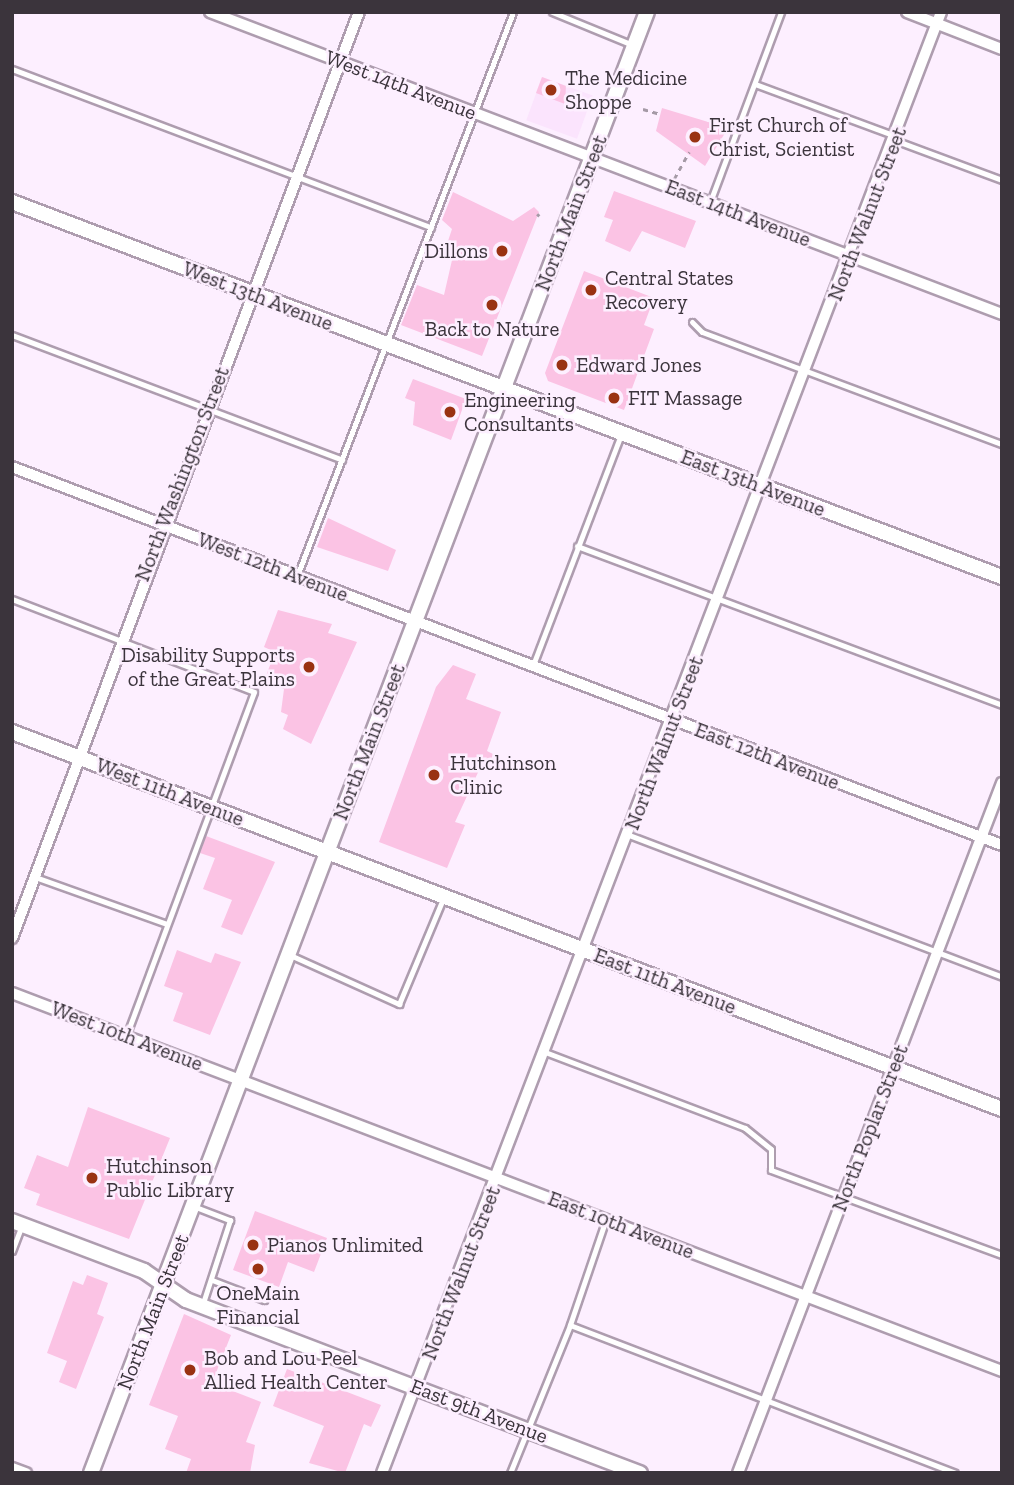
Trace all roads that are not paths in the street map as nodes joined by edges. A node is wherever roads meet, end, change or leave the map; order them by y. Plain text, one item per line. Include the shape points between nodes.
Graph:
1 (210, 12) edge
2 (359, 12) edge
3 (513, 12) edge
4 (552, 12) edge
5 (647, 12) edge
6 (781, 12) edge
7 (907, 12) edge
8 (941, 12) edge
9 (936, 23) junction
10 (634, 46) junction
11 (1002, 49) edge
12 (340, 62) junction
13 (12, 69) edge
14 (755, 84) junction
15 (475, 113) junction
16 (897, 139) junction
17 (592, 157) junction
18 (296, 177) junction
19 (1002, 180) edge
20 (12, 202) edge
21 (710, 202) junction
22 (431, 227) junction
23 (848, 256) junction
24 (251, 293) junction
25 (1002, 314) edge
26 (692, 322) dead end
27 (12, 335) edge
28 (387, 345) junction
29 (809, 371) junction
30 (504, 389) junction
31 (207, 409) junction
32 (621, 434) junction
33 (1002, 444) edge
34 (342, 460) junction
35 (12, 467) edge
36 (763, 487) junction
37 (163, 525) junction
38 (577, 546) junction
39 (297, 576) junction
40 (1002, 577) edge
41 (720, 597) junction
42 (12, 599) edge
43 (416, 621) junction
44 (119, 640) junction
45 (533, 665) junction
46 (1002, 705) edge
47 (672, 720) junction
48 (12, 732) edge
49 (78, 758) junction
50 (1002, 783) edge
51 (210, 808) junction
52 (629, 835) junction
53 (981, 837) junction
54 (1002, 845) edge
55 (327, 852) junction
56 (35, 877) junction
57 (444, 897) junction
58 (167, 924) junction
59 (12, 938) edge
60 (585, 950) junction
61 (938, 953) junction
62 (289, 955) junction
63 (1002, 977) edge
64 (12, 993) edge
65 (125, 1036) junction
66 (545, 1052) junction
67 (893, 1067) junction
68 (241, 1080) junction
69 (1002, 1109) edge
70 (497, 1177) junction
71 (844, 1196) junction
72 (193, 1206) junction
73 (606, 1219) junction
74 (17, 1223) edge
75 (12, 1251) edge
76 (1002, 1255) edge
77 (212, 1280) junction
78 (163, 1285) junction
79 (806, 1297) junction
80 (264, 1300) dead end
81 (202, 1306) junction
82 (570, 1325) junction
83 (1002, 1371) edge
84 (416, 1387) junction
85 (766, 1400) junction
86 (526, 1429) junction
87 (12, 1468) edge
88 (26, 1473) edge
89 (91, 1473) edge
90 (382, 1473) edge
91 (510, 1473) edge
92 (640, 1473) edge
93 (738, 1473) edge
94 (955, 1473) edge

1 - 12 street, West 14th Avenue
2 - 12 street, North Washington Street
3 - 15 lane
4 - 10 lane
5 - 10 street, North Main Street
6 - 14 lane
7 - 9 street
8 - 9 street, North Walnut Street
9 - 11 street
9 - 16 street, North Walnut Street
10 - 17 street, North Main Street
12 - 15 street, West 14th Avenue
12 - 18 street, North Washington Street
13 - 18 lane
14 - 16 lane
14 - 21 lane
15 - 17 street, West 14th Avenue
15 - 22 lane
16 - 19 lane
16 - 23 street, North Walnut Street
17 - 21 street, East 14th Avenue
17 - 30 street, North Main Street
18 - 22 lane
18 - 24 street, North Washington Street
20 - 24 street, West 13th Avenue
21 - 23 street, East 14th Avenue
22 - 28 lane
23 - 25 street, East 14th Avenue
23 - 29 street, North Walnut Street
24 - 28 street, West 13th Avenue
24 - 31 street, North Washington Street
26 - 29 lane via 702,332
27 - 31 lane
28 - 30 street, West 13th Avenue
28 - 34 lane
29 - 33 lane
29 - 36 street, North Walnut Street
30 - 32 street, East 13th Avenue
30 - 43 street, North Main Street
31 - 34 lane
31 - 37 street, North Washington Street
32 - 36 street, East 13th Avenue
32 - 38 lane
34 - 39 lane
35 - 37 street, West 12th Avenue
36 - 40 street, East 13th Avenue
36 - 41 street, North Walnut Street
37 - 39 street, West 12th Avenue
37 - 44 street, North Washington Street
38 - 41 lane
38 - 45 lane
39 - 43 street, West 12th Avenue
41 - 46 lane
41 - 47 street, North Walnut Street
42 - 44 lane
43 - 45 street, East 12th Avenue
43 - 55 street, North Main Street
44 - 49 street, North Washington Street
44 - 51 lane via 254,692
45 - 47 street, East 12th Avenue
47 - 52 street, North Walnut Street
47 - 53 street, East 12th Avenue
48 - 49 street, West 11th Avenue
49 - 51 street, West 11th Avenue
49 - 56 street, North Washington Street
50 - 53 street, North Poplar Street
51 - 55 street, West 11th Avenue
51 - 58 lane
52 - 60 street, North Walnut Street
52 - 61 lane
53 - 54 street, East 12th Avenue
53 - 61 street, North Poplar Street
55 - 57 street, East 11th Avenue
55 - 62 street, North Main Street
56 - 58 lane
56 - 59 street, North Washington Street
57 - 60 street, East 11th Avenue
57 - 62 lane via 400,1004
58 - 65 lane
60 - 66 street, North Walnut Street
60 - 67 street, East 11th Avenue
61 - 63 lane
61 - 67 street, North Poplar Street
62 - 68 street, North Main Street
64 - 65 street, West 10th Avenue
65 - 68 street, West 10th Avenue
66 - 70 street, North Walnut Street
66 - 71 lane via 746,1128 771,1149 771,1170
67 - 69 street, East 11th Avenue
67 - 71 street, North Poplar Street
68 - 70 street, East 10th Avenue
68 - 72 street, North Main Street
70 - 73 street, East 10th Avenue
70 - 84 street, North Walnut Street
71 - 76 lane
71 - 79 street, North Poplar Street
72 - 77 lane via 230,1220
72 - 78 street, North Main Street
73 - 79 street, East 10th Avenue
73 - 82 lane
74 - 75 lane
74 - 78 street, East 9th Avenue via 144,1271
77 - 80 lane
77 - 81 lane
78 - 81 street, East 9th Avenue
78 - 89 street, North Main Street
79 - 83 street, East 10th Avenue
79 - 85 street, North Poplar Street
81 - 84 street, East 9th Avenue
82 - 85 lane
82 - 86 lane
84 - 86 street, East 9th Avenue
84 - 90 street, North Walnut Street
85 - 93 street, North Poplar Street
85 - 94 lane
86 - 91 lane
86 - 92 street, East 9th Avenue
87 - 88 street

